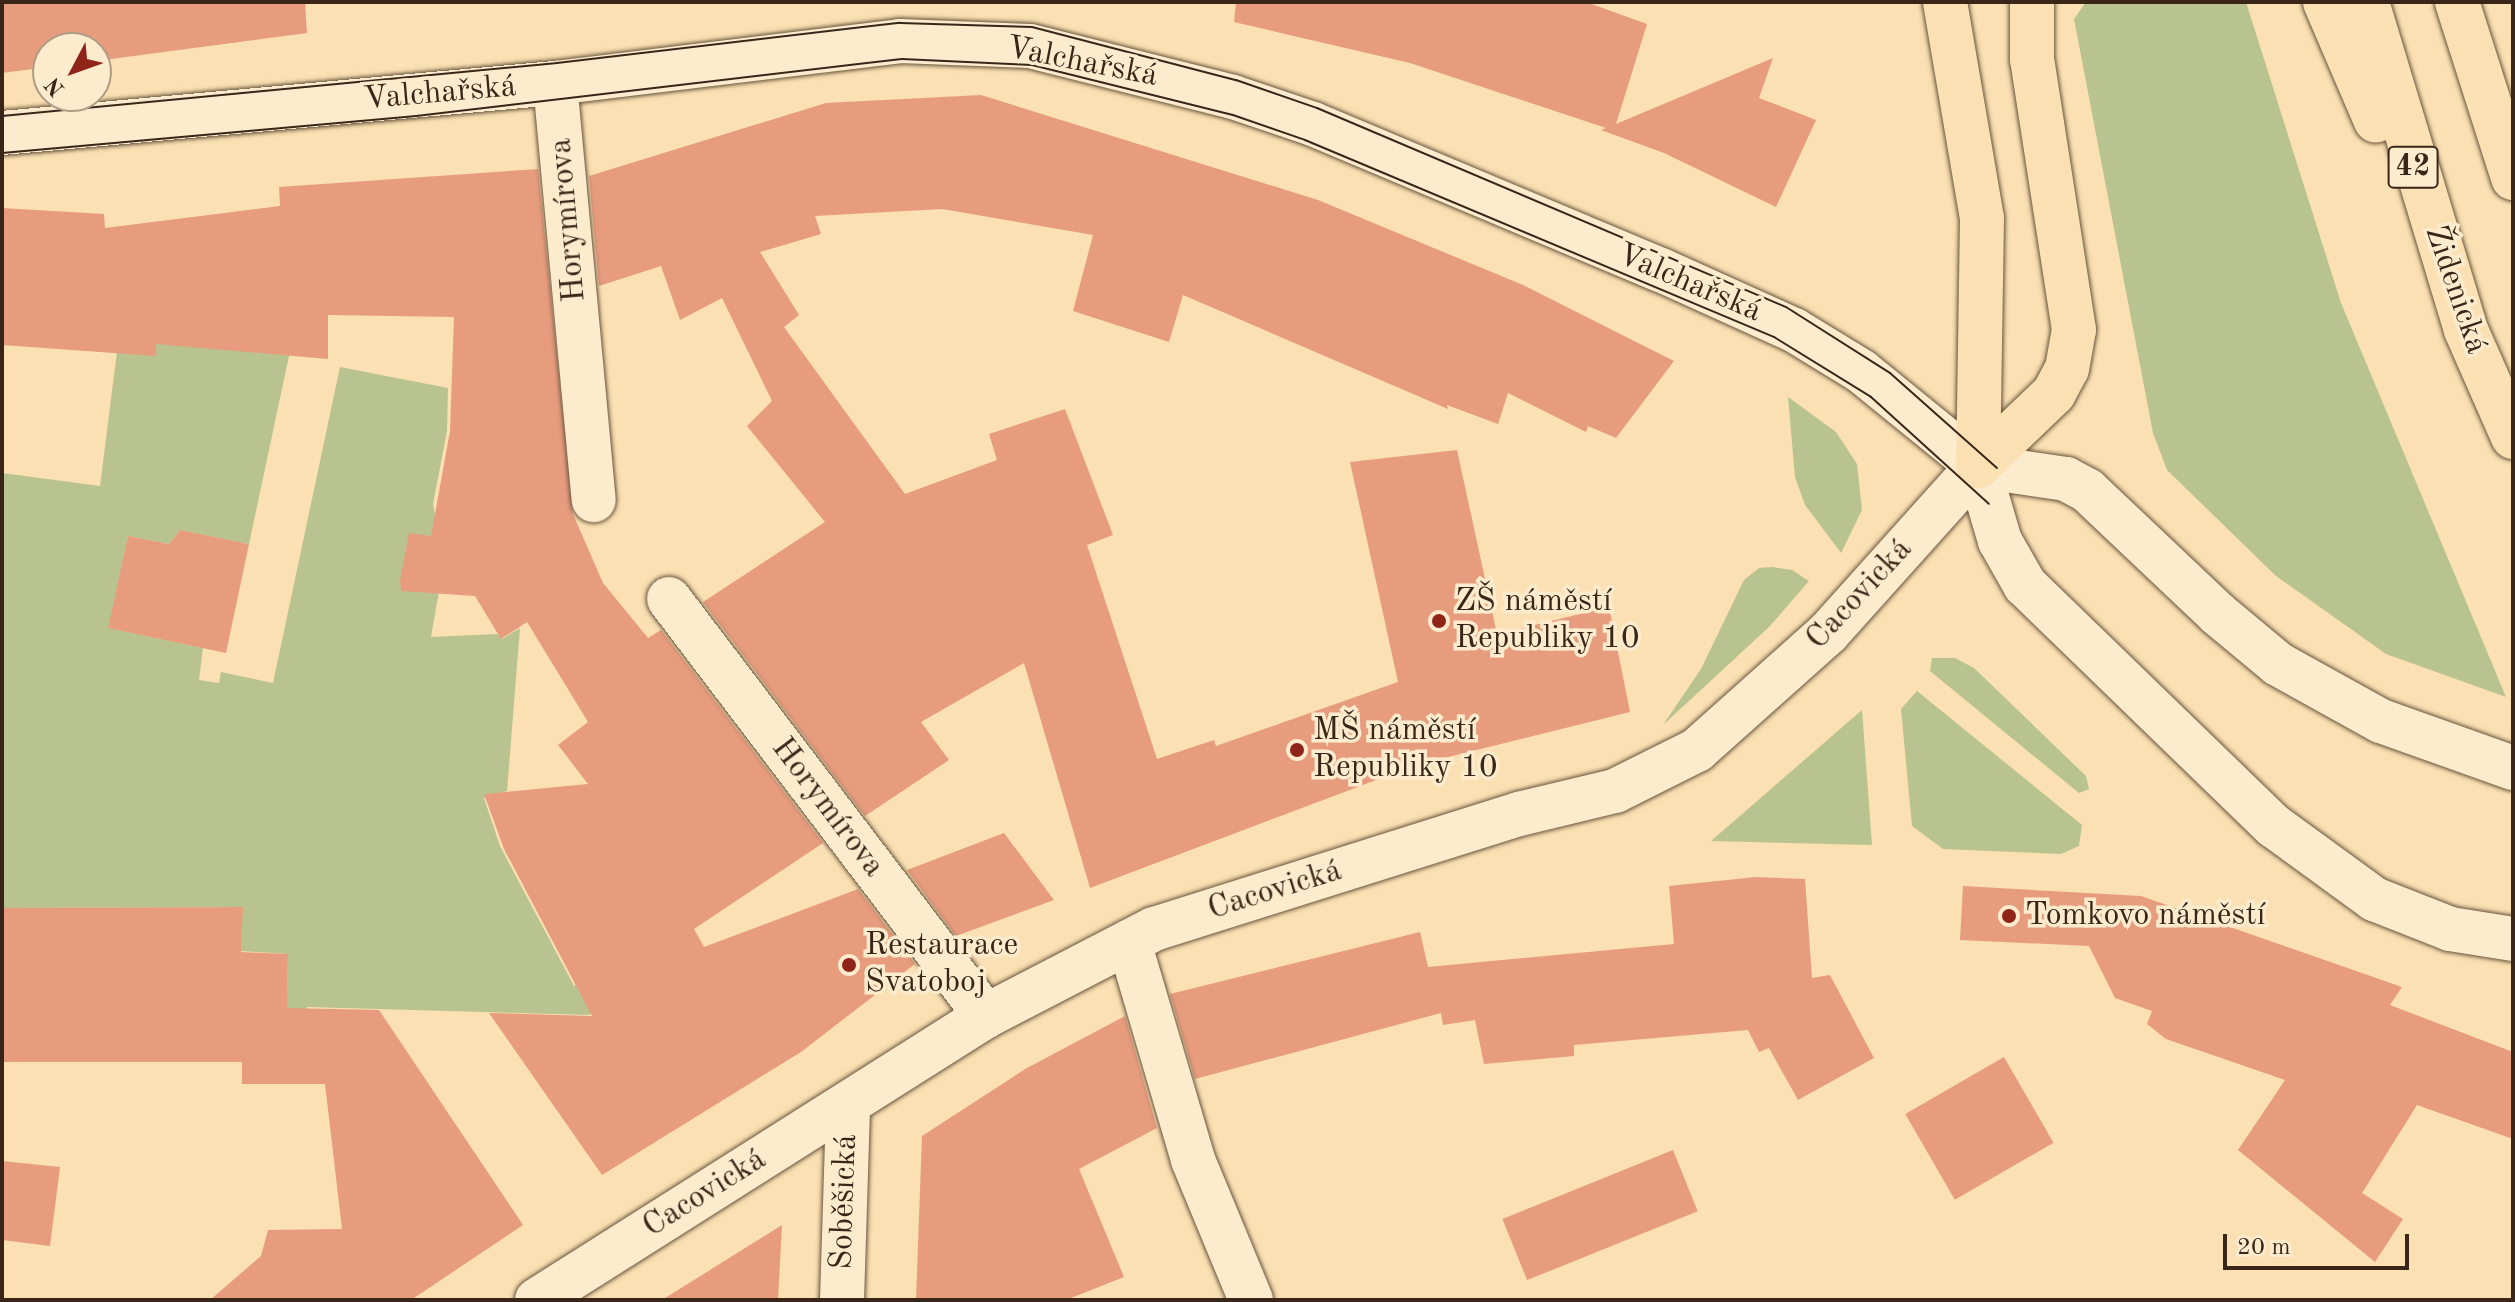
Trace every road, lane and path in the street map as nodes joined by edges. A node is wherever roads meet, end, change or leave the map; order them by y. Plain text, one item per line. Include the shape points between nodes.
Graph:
1 (1945, 2) edge
2 (2032, 2) edge
3 (2325, 2) edge
4 (2367, 2) edge
5 (2457, 2) edge
6 (555, 83) junction
7 (2, 133) edge
8 (2513, 178) edge
9 (2466, 330) junction
10 (2513, 437) edge
11 (1978, 466) junction
12 (594, 500) dead end
13 (669, 599) dead end
14 (2513, 768) edge
15 (2513, 939) edge
16 (1129, 942) junction
17 (986, 1016) junction
18 (848, 1104) junction
19 (537, 1300) edge
20 (842, 1300) edge
21 (1251, 1300) edge

1 - 11 highway via 1983,231
2 - 11 highway via 2032,60 2074,330 2067,369 2054,393
3 - 9 highway
4 - 9 highway, Židenická / 42
5 - 8 highway
6 - 7 street, Valchařská
6 - 11 street, Valchařská via 900,41 1030,46 1233,97 1313,124 1794,330 1861,371
6 - 12 street, Horymírova
9 - 10 highway, Židenická / 42
11 - 14 street via 2066,479 2087,490 2278,664 2381,721
11 - 15 street via 2000,541 2025,585 2274,826 2374,899 2450,929
11 - 16 street, Cacovická via 1828,633 1697,750 1615,791 1474,828 1154,929
13 - 17 street, Horymírova
16 - 17 street, Cacovická
16 - 21 street via 1193,1160
17 - 18 street, Cacovická
18 - 19 street, Cacovická
18 - 20 street, Soběšická

